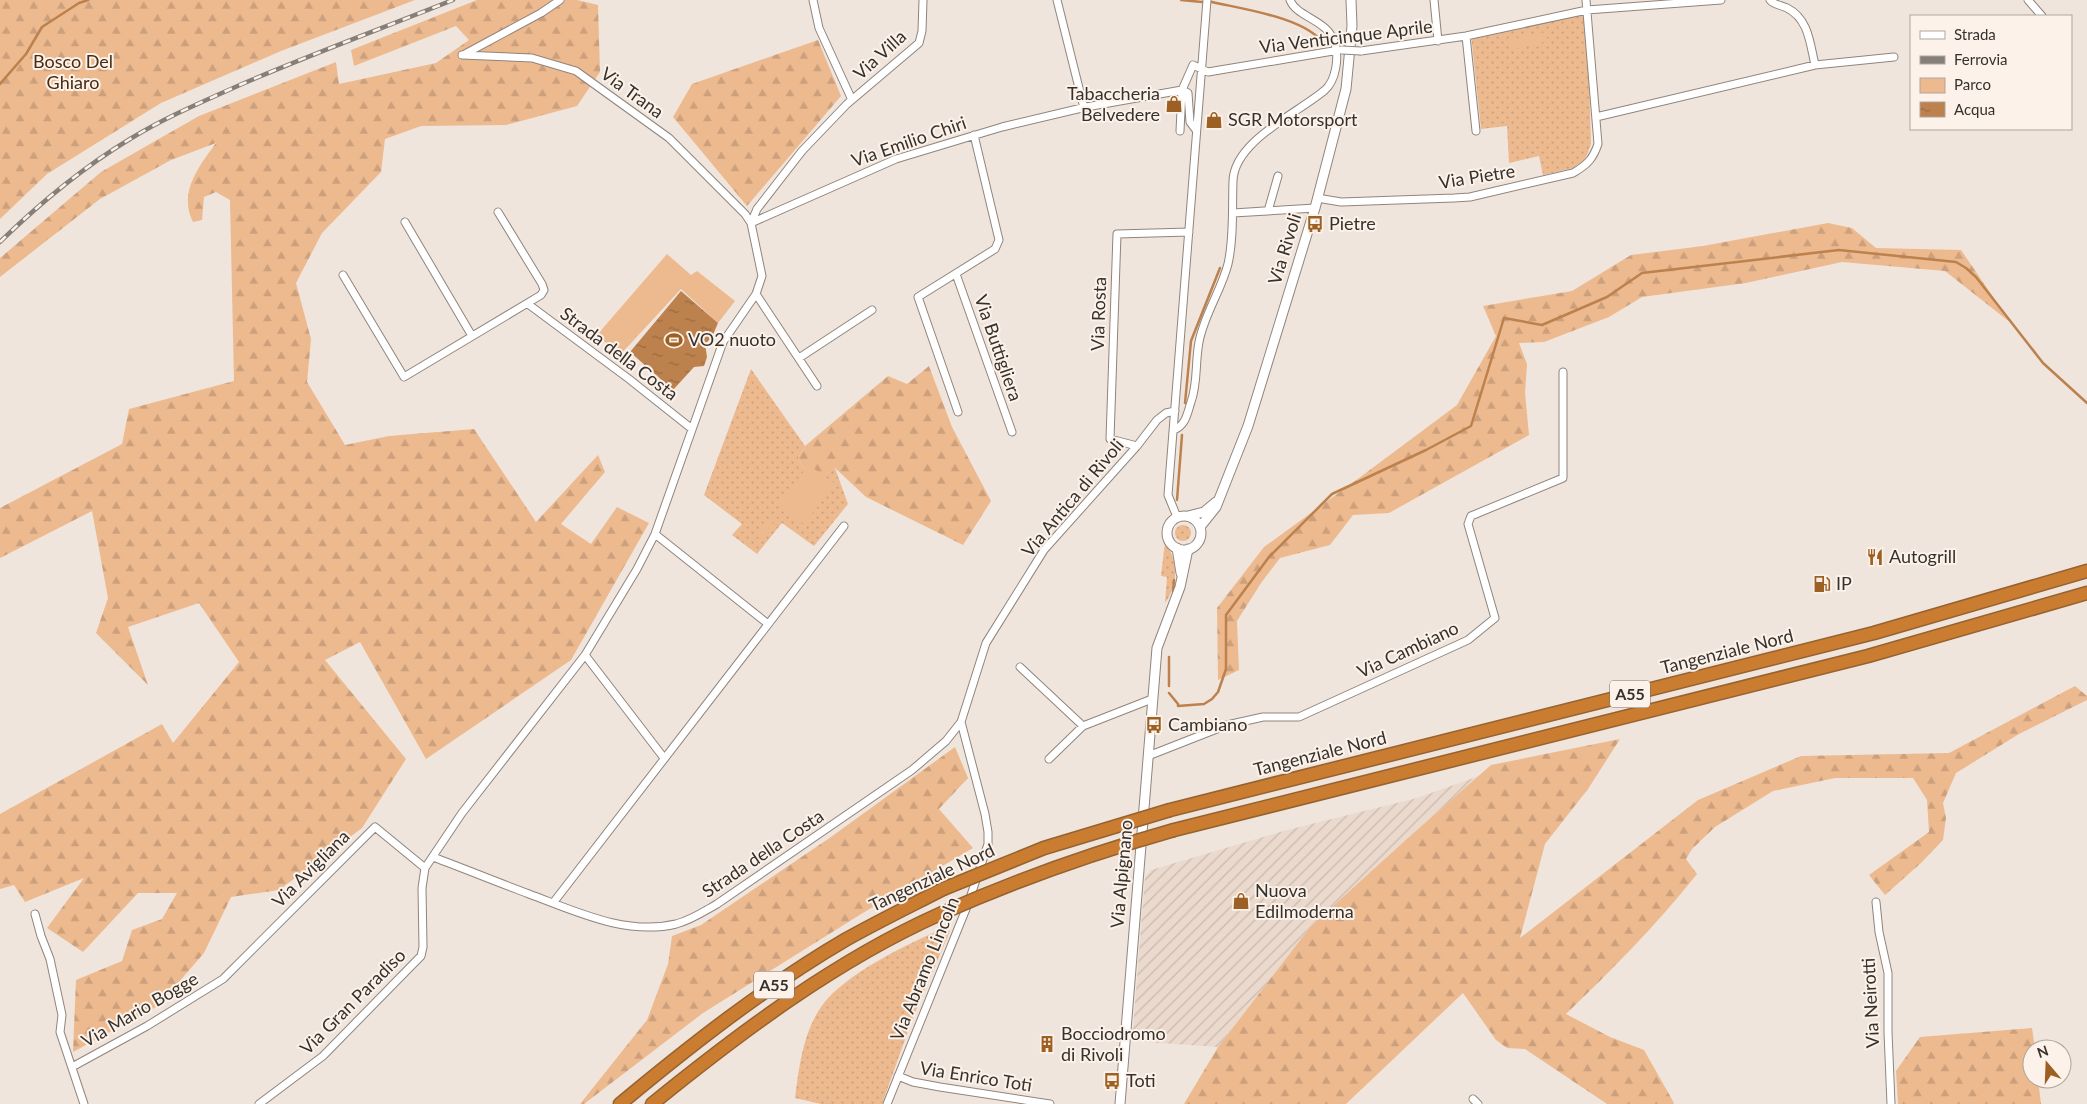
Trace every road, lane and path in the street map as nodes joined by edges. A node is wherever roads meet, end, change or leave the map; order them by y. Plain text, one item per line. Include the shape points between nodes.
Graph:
1 (560, 0) edge
2 (813, 0) edge
3 (923, 0) edge
4 (1057, 0) edge
5 (1207, 0) edge
6 (1290, 0) edge
7 (1351, 0) edge
8 (1434, 0) edge
9 (1586, 0) edge
10 (1721, 0) edge
11 (1770, 0) edge
12 (2028, 0) edge
13 (1587, 10) junction
14 (2041, 15) edge
15 (1466, 36) junction
16 (1438, 41) junction
17 (1339, 50) junction
18 (1894, 57) dead end
19 (1815, 65) junction
20 (1201, 70) junction
21 (1182, 90) junction
22 (852, 100) junction
23 (1084, 108) junction
24 (1596, 116) junction
25 (1196, 130) junction
26 (1476, 130) dead end
27 (1180, 131) dead end
28 (974, 136) junction
29 (1278, 176) dead end
30 (1316, 203) junction
31 (1268, 211) junction
32 (498, 212) dead end
33 (1233, 213) junction
34 (405, 222) dead end
35 (751, 223) junction
36 (1189, 232) junction
37 (956, 274) junction
38 (343, 275) dead end
39 (756, 294) junction
40 (528, 304) junction
41 (872, 310) dead end
42 (472, 336) junction
43 (799, 358) junction
44 (1563, 372) dead end
45 (817, 386) dead end
46 (1175, 411) junction
47 (958, 412) dead end
48 (692, 429) junction
49 (1174, 430) junction
50 (1012, 432) dead end
51 (1137, 446) junction
52 (1218, 500) junction
53 (1188, 516) junction
54 (1177, 517) junction
55 (844, 526) dead end
56 (1200, 527) junction
57 (655, 534) junction
58 (1177, 548) junction
59 (1188, 550) junction
60 (2087, 572) edge
61 (1182, 576) junction
62 (2087, 593) edge
63 (768, 624) junction
64 (1157, 648) joint
65 (585, 655) junction
66 (1020, 667) dead end
67 (1152, 699) junction
68 (961, 722) junction
69 (1083, 726) junction
70 (1148, 756) junction
71 (664, 758) junction
72 (1049, 759) dead end
73 (433, 857) junction
74 (426, 868) junction
75 (1876, 902) dead end
76 (553, 903) junction
77 (35, 914) dead end
78 (223, 979) joint
79 (72, 1067) junction
80 (898, 1076) junction
81 (994, 1095) junction
82 (84, 1104) edge
83 (259, 1104) edge
84 (620, 1104) edge
85 (652, 1104) edge
86 (887, 1104) edge
87 (993, 1104) edge
88 (1050, 1104) edge
89 (1120, 1104) edge
90 (1891, 1104) edge

1 - 35 street, Via Trana via 462,55 532,58 576,71 669,138 746,214
2 - 22 street via 819,28
3 - 22 street, Via Villa via 919,43
4 - 23 street
5 - 20 street
6 - 17 street via 1293,7 1314,18 1329,33
7 - 30 street, Via Rivoli via 1346,89
8 - 16 street
9 - 13 street, Via Pietre
10 - 13 street, Via Venticinque Aprile
11 - 19 street via 1800,16
12 - 14 street
13 - 15 street, Via Venticinque Aprile
13 - 24 street, Via Pietre
15 - 16 street, Via Venticinque Aprile
15 - 26 street
16 - 17 street, Via Venticinque Aprile, bridge via 1362,51
17 - 20 street, Via Venticinque Aprile via 1208,72
17 - 33 street via 1336,66 1325,89 1240,157 1233,176
18 - 19 street
19 - 24 street
20 - 21 street via 1196,65 1191,67
20 - 25 street
21 - 23 street, Via Emilio Chiri
21 - 25 street via 1188,93 1190,122
21 - 27 street
22 - 35 street via 802,151 757,209
23 - 28 street, Via Emilio Chiri
24 - 30 street, Via Pietre via 1596,152 1586,166 1574,173 1454,198
25 - 36 street
28 - 35 street, Via Emilio Chiri via 896,159
28 - 37 street via 999,240 996,249
29 - 31 street
30 - 31 street
30 - 52 street, Via Rivoli via 1250,418
31 - 33 street
32 - 40 street via 544,290
33 - 49 street via 1228,264 1199,341 1193,397 1184,423
34 - 42 street
35 - 39 street, Strada della Costa via 762,276
36 - 46 street
36 - 51 street, Via Rosta via 1117,234 1110,439
37 - 47 street via 918,297
37 - 50 street, Via Buttigliera
38 - 42 street via 404,377
39 - 43 street
39 - 48 street, Strada della Costa via 723,342
40 - 42 street
40 - 48 street, Strada della Costa
41 - 43 street
43 - 45 street
44 - 70 street, Via Cambiano via 1563,478 1471,516 1468,524 1495,618 1468,640 1299,718 1263,717 1227,725
46 - 49 street
46 - 51 street, Via Antica di Rivoli via 1157,420
48 - 57 street, Strada della Costa
49 - 54 street via 1168,495
51 - 68 street, Via Antica di Rivoli via 1044,550 986,643
52 - 53 street via 1204,512
52 - 56 street, Via Rivoli via 1212,514
53 - 54 street
53 - 56 street
54 - 58 street, Via Rivoli via 1169,525 1167,536
55 - 63 street
56 - 59 street, Via Rivoli via 1200,538
57 - 63 street
57 - 65 street, Strada della Costa
58 - 59 street
58 - 61 street, Via Rivoli
59 - 61 street, Via Rivoli
60 - 84 highway, Tangenziale Nord / A55, bridge via 1874,633 1170,810 1044,848 943,889 844,941 780,982 673,1060
61 - 64 street, Via Rivoli
62 - 85 highway, Tangenziale Nord / A55, bridge via 1868,656 1174,830 1049,869 940,914 866,953 781,1006
63 - 71 street
64 - 67 street, Via Alpignano
65 - 71 street
65 - 73 street, Strada della Costa via 462,813
66 - 69 street
67 - 69 street
67 - 70 street, Via Alpignano
68 - 76 street, Strada della Costa via 946,741 912,770 694,918 643,927 616,924
68 - 80 street, Via Abramo Lincoln via 985,814 988,832 986,854
69 - 72 street
70 - 89 street, Via Alpignano
71 - 76 street
73 - 74 street, Strada della Costa
73 - 76 street, Strada della Costa
74 - 78 street, Via Avigliana via 375,827
74 - 83 street, Via Gran Paradiso via 422,888 421,956 323,1056
75 - 90 street, Via Neirotti via 1888,973
77 - 79 street via 50,959 62,1015 60,1032
78 - 79 street, Via Mario Bogge
79 - 82 street
80 - 81 street, Via Enrico Toti via 913,1082
80 - 86 street, Via Abramo Lincoln
81 - 87 street
81 - 88 street, Via Enrico Toti

